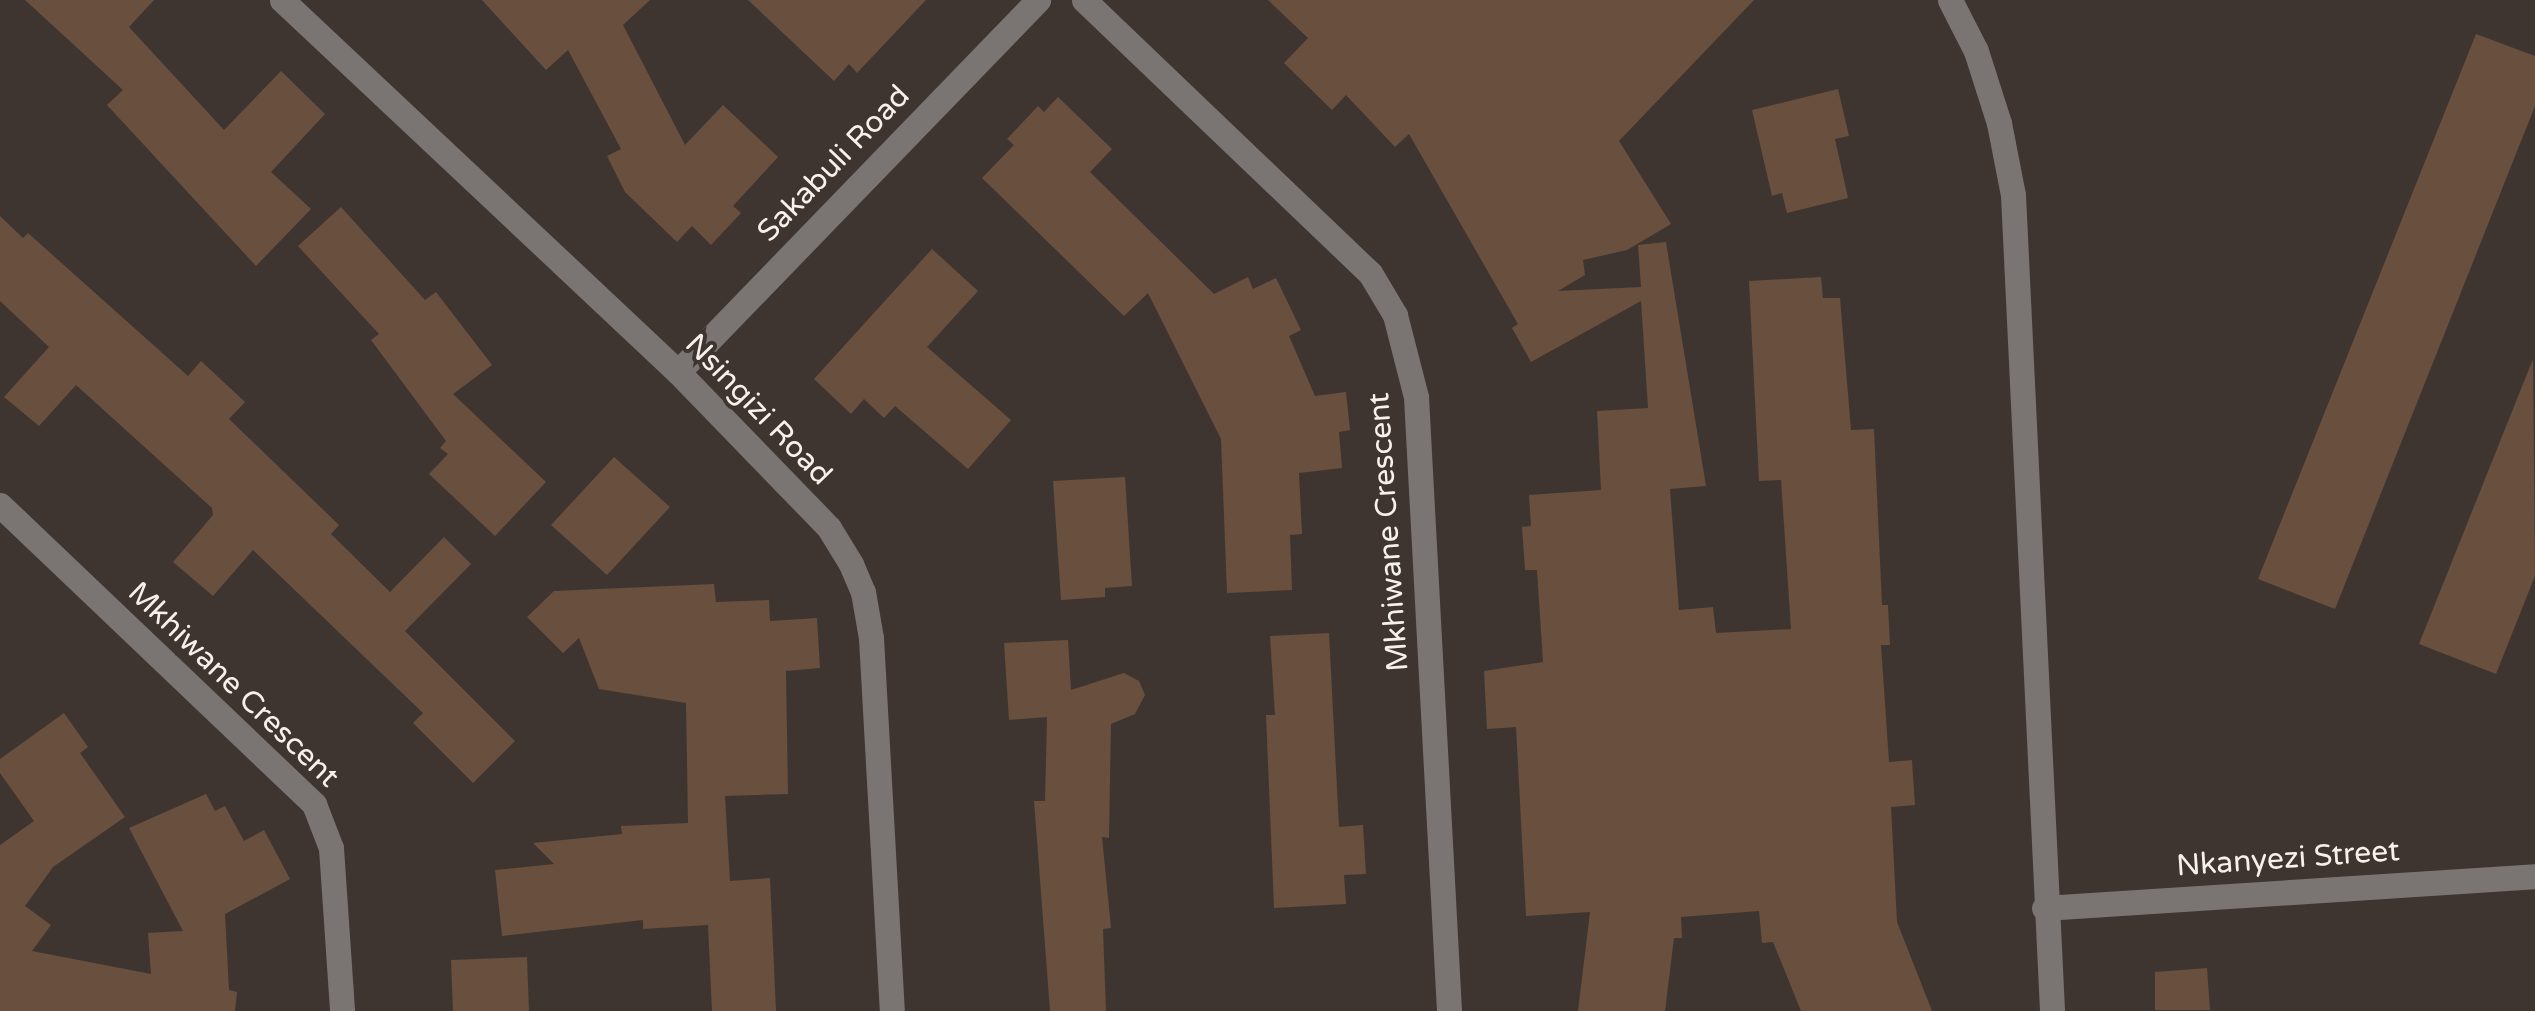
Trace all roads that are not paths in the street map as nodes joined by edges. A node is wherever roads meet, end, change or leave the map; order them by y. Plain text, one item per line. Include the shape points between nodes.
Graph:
1 (282, 0) edge
2 (1038, 0) edge
3 (1084, 0) edge
4 (1950, 0) edge
5 (678, 372) junction
6 (0, 505) edge
7 (2535, 876) edge
8 (2044, 908) junction
9 (342, 1011) edge
10 (892, 1011) edge
11 (1449, 1011) edge
12 (2052, 1011) edge

1 - 5 street, Nsingizi Road
2 - 5 street, Sakabuli Road
3 - 11 street, Mkhiwane Crescent via 1370,273 1395,315 1416,396
4 - 8 street via 1982,69 2013,195
5 - 10 street, Nsingizi Road via 829,528 862,592 872,638
6 - 9 street, Mkhiwane Crescent via 314,804 331,848
7 - 8 street, Nkanyezi Street
8 - 12 street

